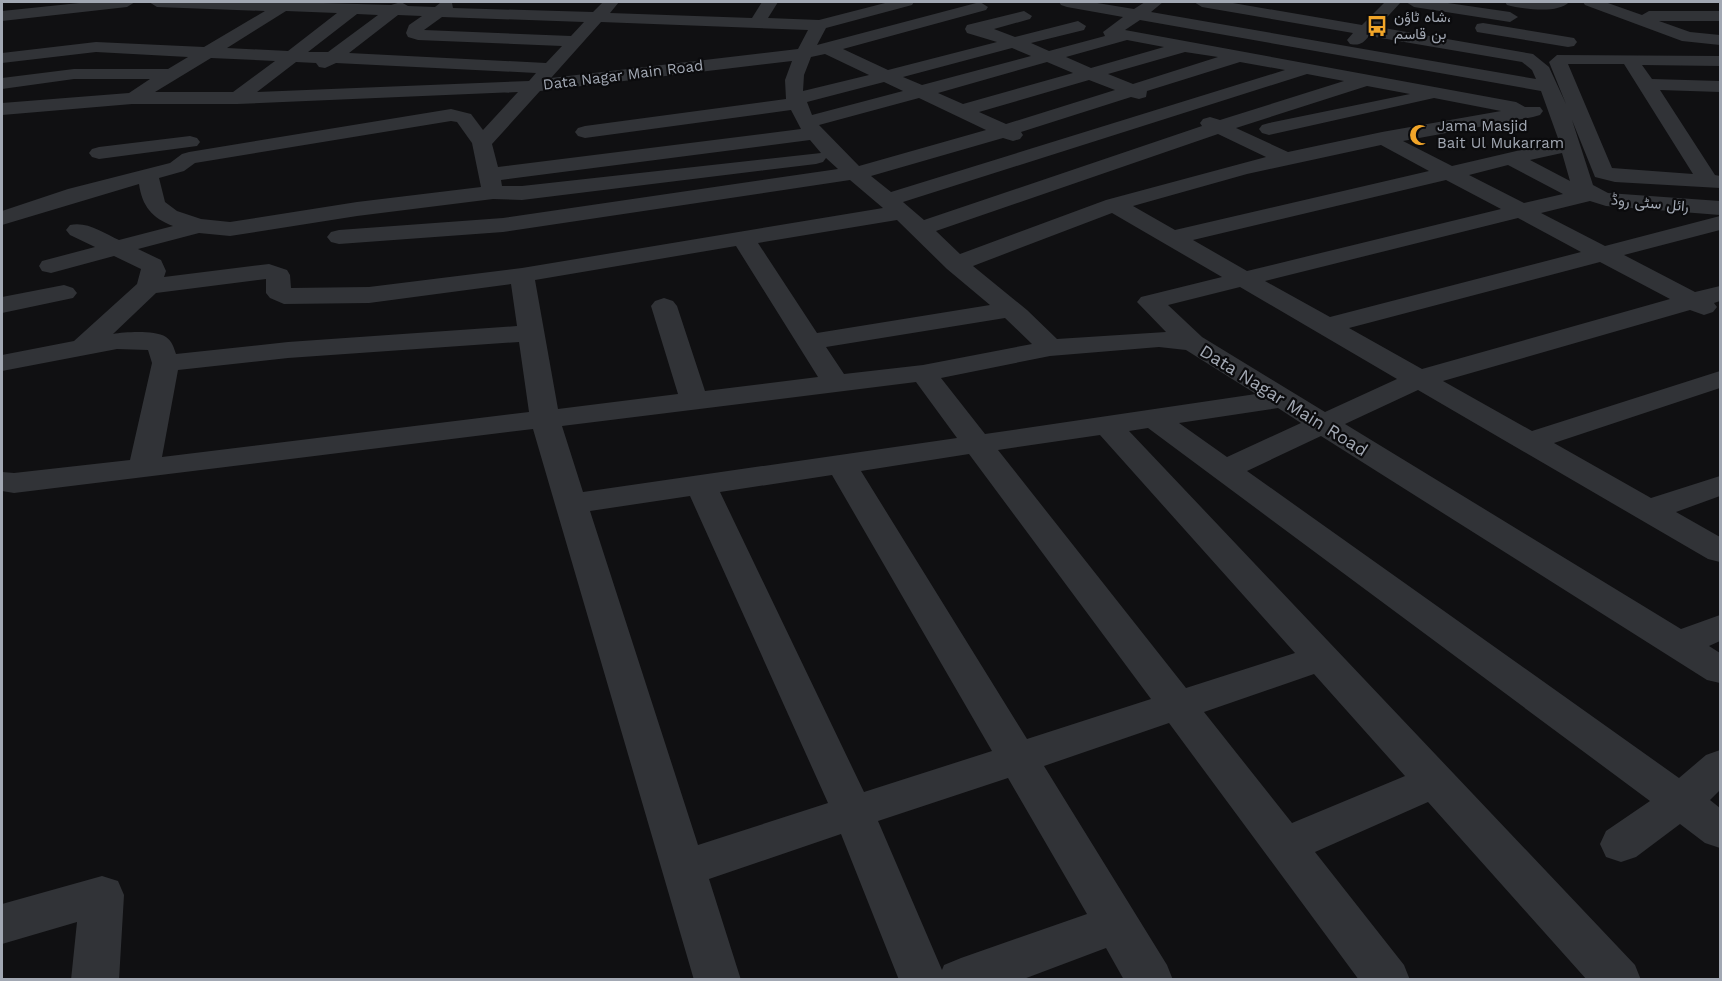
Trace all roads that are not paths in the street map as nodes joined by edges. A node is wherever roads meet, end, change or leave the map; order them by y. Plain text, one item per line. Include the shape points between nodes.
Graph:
1 (126, 2) edge
2 (133, 2) edge
3 (156, 2) edge
4 (190, 2) edge
5 (452, 2) edge
6 (770, 2) edge
7 (906, 2) edge
8 (950, 2) edge
9 (1066, 2) edge
10 (1155, 2) edge
11 (1202, 2) edge
12 (1414, 2) edge
13 (1513, 2) edge
14 (1562, 2) edge
15 (1591, 2) edge
16 (286, 4) edge
17 (400, 6) edge
18 (1388, 6) edge
19 (980, 7) junction
20 (1363, 7) dead end
21 (879, 8) junction
22 (352, 9) junction
23 (437, 12) junction
24 (1138, 14) junction
25 (2, 16) edge
26 (1630, 16) junction
27 (1720, 16) edge
28 (1035, 18) junction
29 (757, 23) junction
30 (916, 24) junction
31 (819, 25) junction
32 (1078, 26) junction
33 (976, 28) junction
34 (1367, 29) junction
35 (1119, 34) junction
36 (1720, 40) edge
37 (1014, 43) junction
38 (577, 44) edge
39 (739, 44) dead end
40 (1186, 46) junction
41 (96, 47) junction
42 (1347, 50) junction
43 (207, 52) junction
44 (877, 55) dead end
45 (292, 56) junction
46 (1240, 56) junction
47 (1049, 57) junction
48 (2, 58) edge
49 (332, 58) junction
50 (630, 58) dead end
51 (1629, 59) junction
52 (378, 60) junction
53 (812, 60) junction
54 (855, 61) junction
55 (1720, 61) edge
56 (720, 64) junction
57 (1314, 70) junction
58 (1089, 73) junction
59 (74, 74) junction
60 (171, 74) junction
61 (888, 75) junction
62 (1367, 79) junction
63 (2, 83) edge
64 (1647, 84) junction
65 (1720, 86) edge
66 (1549, 87) junction
67 (1132, 90) junction
68 (921, 92) junction
69 (1442, 93) junction
70 (332, 94) junction
71 (286, 96) junction
72 (132, 98) junction
73 (189, 98) junction
74 (237, 98) junction
75 (64, 102) junction
76 (1177, 107) junction
77 (2, 109) edge
78 (960, 111) junction
79 (1533, 111) junction
80 (804, 114) junction
81 (1560, 120) junction
82 (587, 123) dead end
83 (1219, 127) junction
84 (1004, 131) junction
85 (1238, 136) junction
86 (1382, 138) junction
87 (482, 143) junction
88 (1569, 145) junction
89 (1161, 148) junction
90 (1046, 149) junction
91 (189, 150) junction
92 (99, 153) dead end
93 (834, 155) junction
94 (1512, 159) junction
95 (1288, 160) junction
96 (1097, 170) junction
97 (856, 173) junction
98 (1449, 174) junction
99 (148, 176) junction
100 (1218, 177) junction
101 (1715, 182) edge
102 (491, 184) junction
103 (1121, 190) junction
104 (1587, 195) junction
105 (894, 206) junction
106 (1720, 208) edge
107 (1523, 212) junction
108 (2, 218) edge
109 (1720, 223) edge
110 (198, 226) junction
111 (920, 229) junction
112 (78, 230) dead end
113 (339, 237) dead end
114 (743, 238) junction
115 (1172, 238) junction
116 (116, 248) junction
117 (1600, 253) junction
118 (957, 264) junction
119 (51, 266) dead end
120 (522, 274) junction
121 (1246, 279) junction
122 (148, 287) junction
123 (64, 293) dead end
124 (1720, 293) edge
125 (1694, 302) junction
126 (2, 305) edge
127 (664, 306) dead end
128 (1010, 309) junction
129 (1720, 316) edge
130 (1327, 326) junction
131 (532, 333) junction
132 (810, 342) junction
133 (1193, 343) junction
134 (83, 347) junction
135 (1050, 348) junction
136 (2, 363) edge
137 (166, 363) junction
138 (923, 373) junction
139 (1419, 379) junction
140 (1720, 379) edge
141 (836, 384) junction
142 (1283, 399) junction
143 (694, 401) junction
144 (1153, 418) junction
145 (545, 419) junction
146 (1324, 424) junction
147 (1107, 425) junction
148 (1529, 442) junction
149 (978, 445) junction
150 (842, 465) junction
151 (144, 468) junction
152 (1224, 470) junction
153 (2, 482) edge
154 (701, 485) junction
155 (1720, 485) edge
156 (571, 504) junction
157 (1649, 510) junction
158 (1720, 551) edge
159 (1720, 627) edge
160 (1679, 644) junction
161 (1322, 658) junction
162 (1720, 670) edge
163 (1178, 707) junction
164 (1018, 759) junction
165 (1720, 766) edge
166 (1435, 781) junction
167 (1681, 801) junction
168 (854, 814) junction
169 (1720, 831) edge
170 (1621, 844) dead end
171 (1284, 846) junction
172 (685, 868) junction
173 (2, 924) edge
174 (1117, 924) junction
175 (95, 980) edge
176 (718, 980) edge
177 (923, 980) edge
178 (961, 980) edge
179 (1150, 980) edge
180 (1387, 980) edge
181 (1618, 980) edge

1 - 25 street
2 - 41 street
3 - 4 street
4 - 16 street
5 - 23 street
6 - 29 street
7 - 21 street
8 - 19 street, Data Nagar Main Road
9 - 24 street
10 - 24 street
11 - 34 street, رائل سٹی روڈ
12 - 18 street via 1571,34
13 - 14 street
15 - 26 street
16 - 22 street
16 - 43 street
17 - 22 street
17 - 23 street
17 - 49 street
18 - 20 street
18 - 34 street
19 - 28 street, Data Nagar Main Road
19 - 30 street, Data Nagar Main Road
21 - 30 street
21 - 31 street
22 - 45 street
23 - 38 street
23 - 38 street via 414,33
24 - 35 street
24 - 42 street
26 - 27 street
26 - 36 street via 1688,38
28 - 32 street, Data Nagar Main Road
28 - 33 street
29 - 31 street
29 - 38 street
30 - 33 street via 950,35
30 - 53 street, Data Nagar Main Road
31 - 53 street
32 - 35 street, Data Nagar Main Road
32 - 37 street
33 - 37 street
34 - 42 street
34 - 66 street, رائل سٹی روڈ via 1527,58 1540,66
35 - 40 street, Data Nagar Main Road
35 - 47 street
37 - 47 street
37 - 61 street
38 - 52 street
38 - 56 street, Data Nagar Main Road via 685,76
38 - 70 street
38 - 87 street
39 - 53 street
40 - 46 street, Data Nagar Main Road
40 - 58 street
41 - 43 street
41 - 48 street
41 - 59 street
42 - 57 street
42 - 66 street
43 - 45 street
43 - 60 street
44 - 54 street
45 - 49 street
45 - 74 street
46 - 57 street, Data Nagar Main Road
46 - 67 street
47 - 58 street
47 - 68 street
49 - 52 street
49 - 71 street
50 - 56 street
51 - 55 street
51 - 64 street
51 - 101 street via 1558,60 1604,172
52 - 70 street
53 - 54 street
53 - 56 street, Data Nagar Main Road
53 - 80 street via 793,87
54 - 61 street
57 - 62 street, Data Nagar Main Road
57 - 76 street
58 - 67 street
58 - 78 street
59 - 60 street
59 - 63 street
59 - 75 street
60 - 72 street
61 - 68 street
61 - 80 street
62 - 69 street, Data Nagar Main Road
62 - 83 street
64 - 65 street
64 - 101 street
66 - 81 street, رائل سٹی روڈ
67 - 76 street
67 - 84 street
68 - 78 street
68 - 80 street
69 - 79 street, Data Nagar Main Road
69 - 85 street
70 - 71 street
71 - 74 street
72 - 73 street
72 - 75 street
73 - 74 street
73 - 91 street
75 - 77 street
76 - 83 street
76 - 90 street
78 - 84 street
79 - 81 street, Data Nagar Main Road
79 - 86 street
80 - 82 street
80 - 93 street
80 - 102 street
81 - 88 street, رائل سٹی روڈ
83 - 85 street
83 - 89 street
84 - 90 street
84 - 97 street
85 - 95 street
86 - 95 street
86 - 98 street
87 - 91 street via 464,118 451,116
87 - 102 street
88 - 94 street
88 - 104 street, رائل سٹی روڈ
89 - 96 street
89 - 100 street
90 - 96 street
90 - 105 street
91 - 92 street
91 - 99 street via 177,167
93 - 97 street
93 - 102 street via 534,192 507,194
94 - 98 street
94 - 104 street
95 - 100 street
96 - 103 street
96 - 111 street
97 - 105 street
97 - 113 street via 551,219
98 - 107 street
98 - 115 street
99 - 108 street
99 - 110 street via 155,204
100 - 103 street via 1152,193
102 - 110 street via 230,229
103 - 115 street
103 - 118 street
104 - 106 street, رائل سٹی روڈ
104 - 107 street
105 - 111 street
105 - 114 street
107 - 117 street
107 - 121 street
109 - 117 street
110 - 116 street
111 - 118 street
112 - 116 street
114 - 120 street
114 - 132 street
115 - 121 street
116 - 119 street
116 - 122 street via 152,265 154,271
117 - 125 street
117 - 130 street
118 - 128 street
120 - 122 street via 369,295 284,296 279,293 278,275 269,271
120 - 131 street
121 - 130 street
121 - 133 street via 1150,302
122 - 134 street
123 - 126 street
124 - 125 street
125 - 129 street
125 - 139 street
127 - 143 street
128 - 132 street
128 - 135 street
130 - 139 street
131 - 137 street
131 - 145 street
132 - 141 street
133 - 135 street, Data Nagar Main Road via 1159,339
133 - 142 street, Data Nagar Main Road
134 - 136 street
134 - 137 street via 117,341 155,342
135 - 138 street, Data Nagar Main Road
137 - 151 street
138 - 141 street, Data Nagar Main Road
138 - 149 street
139 - 146 street
139 - 148 street
140 - 148 street
141 - 143 street, Data Nagar Main Road
142 - 144 street
142 - 146 street, Data Nagar Main Road
143 - 145 street, Data Nagar Main Road
144 - 147 street
144 - 152 street
145 - 151 street, Data Nagar Main Road
145 - 156 street
146 - 152 street
146 - 160 street, Data Nagar Main Road
147 - 149 street
147 - 161 street
148 - 157 street
149 - 150 street
149 - 163 street
150 - 154 street
150 - 164 street
151 - 153 street, Data Nagar Main Road
152 - 167 street
154 - 156 street
154 - 168 street
155 - 157 street
156 - 172 street
157 - 158 street
159 - 160 street
160 - 162 street, Data Nagar Main Road
161 - 163 street
161 - 166 street
163 - 164 street
163 - 171 street
164 - 168 street
164 - 174 street
165 - 167 street
166 - 171 street
166 - 181 street
167 - 169 street
167 - 170 street
168 - 172 street
168 - 177 street
171 - 180 street
172 - 176 street
173 - 175 street via 102,895
174 - 178 street
174 - 179 street

